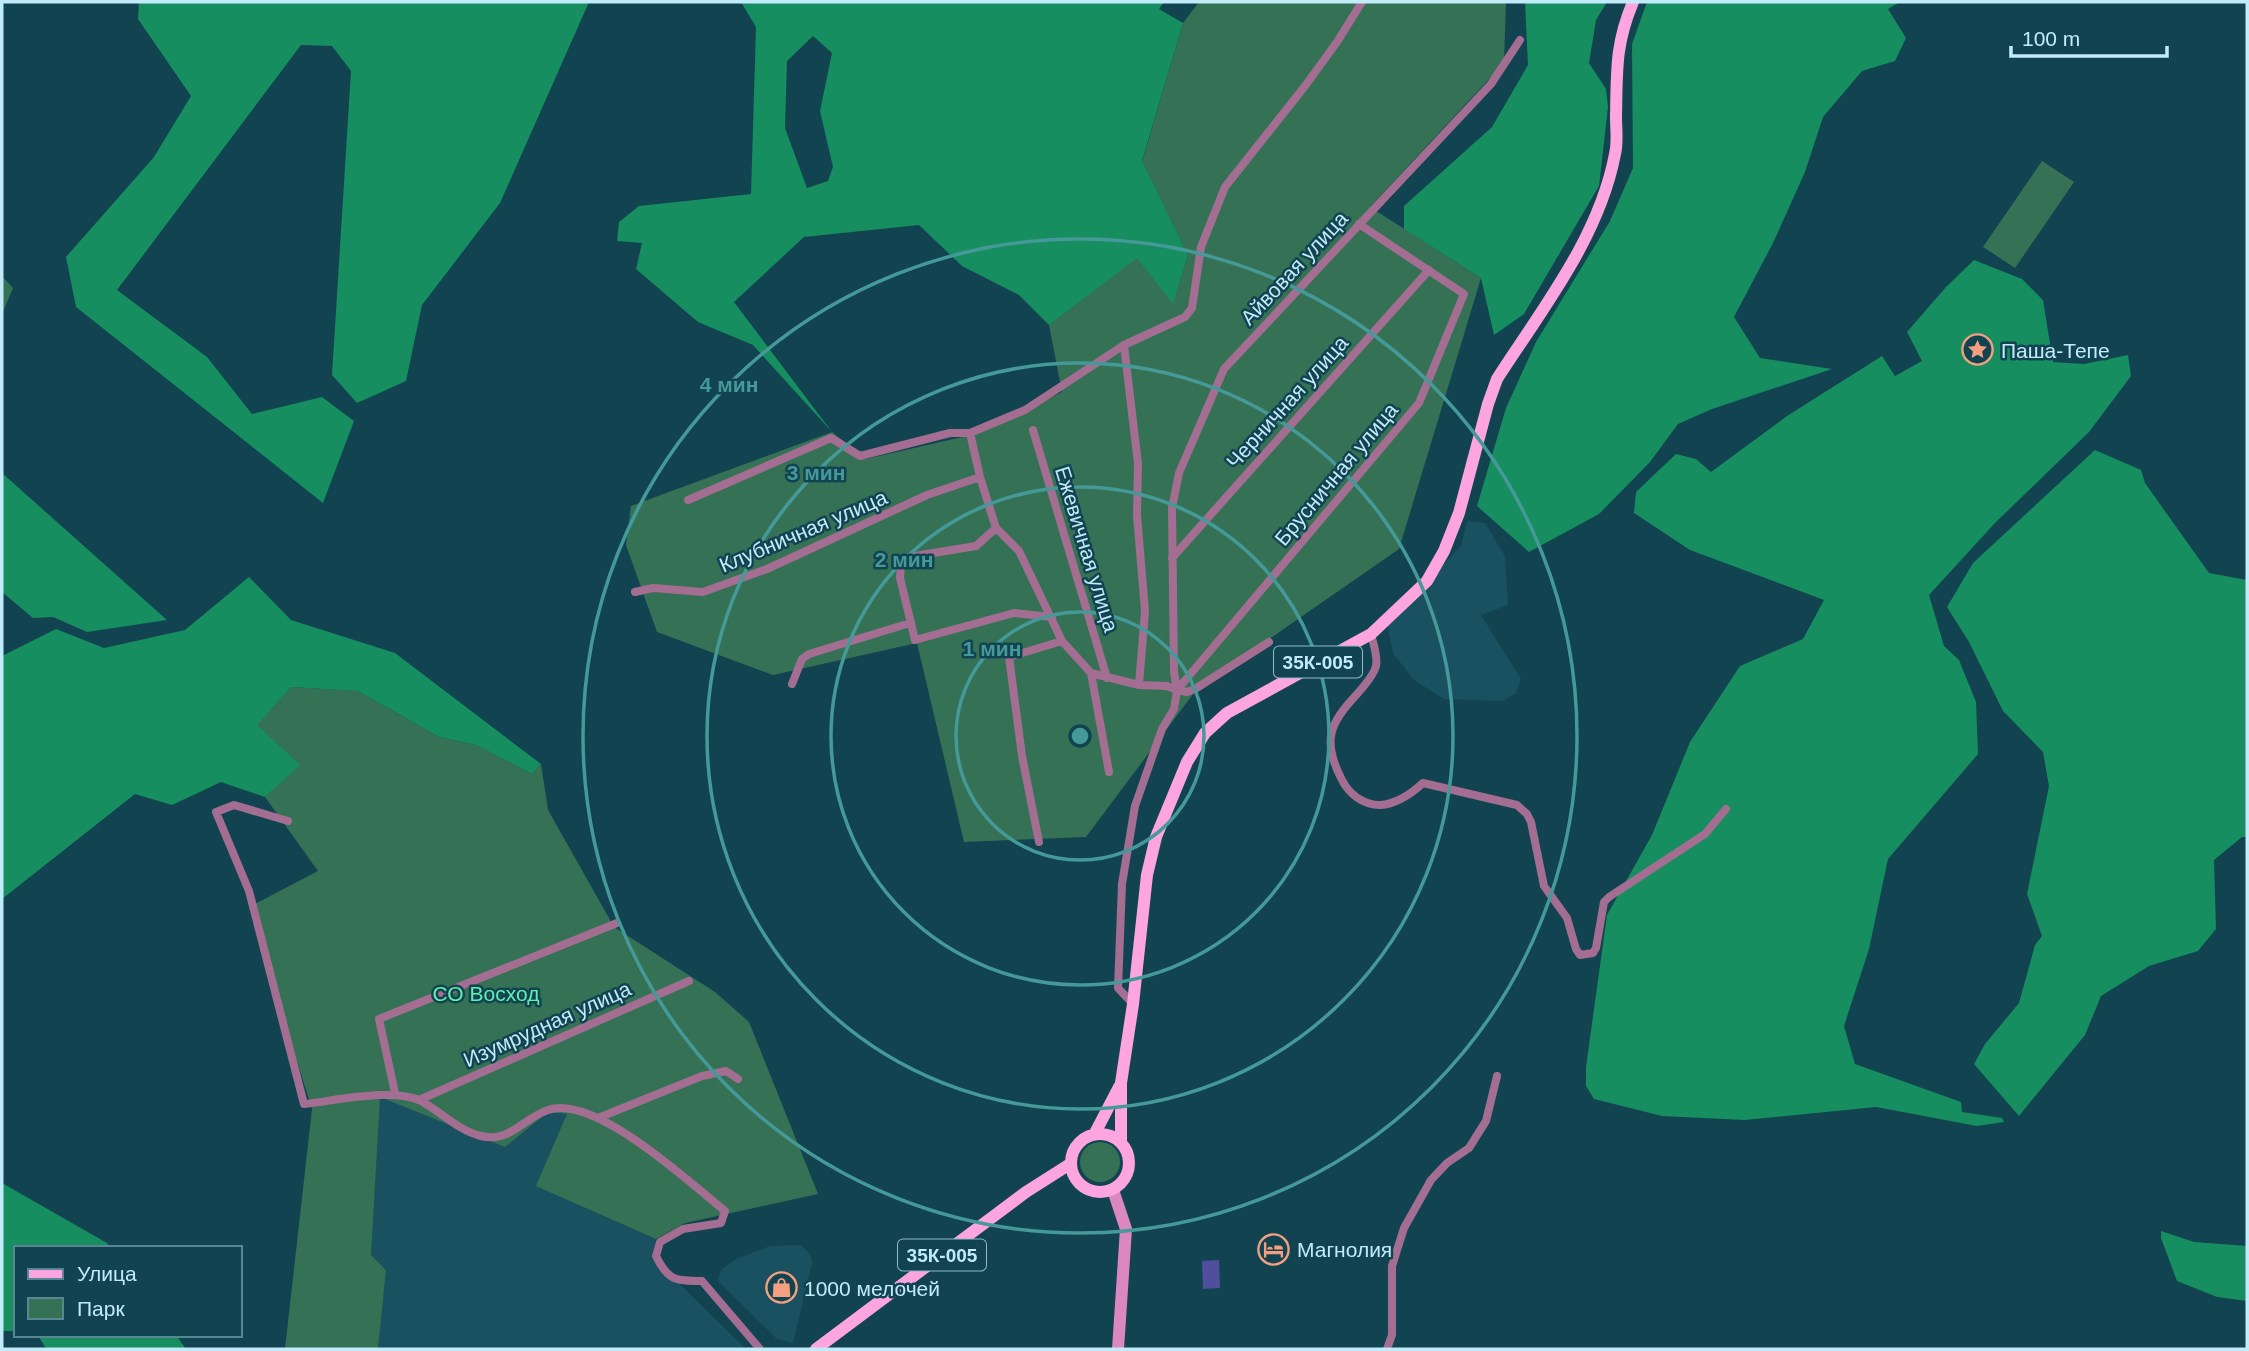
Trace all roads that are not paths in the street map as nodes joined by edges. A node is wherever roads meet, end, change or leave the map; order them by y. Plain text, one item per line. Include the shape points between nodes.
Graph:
1 (1362, 2) edge
2 (1633, 2) edge
3 (1520, 40) dead end
4 (1359, 225) junction
5 (1429, 270) junction
6 (1124, 345) junction
7 (1033, 429) dead end
8 (970, 433) junction
9 (980, 477) junction
10 (688, 500) dead end
11 (996, 528) junction
12 (1172, 558) junction
13 (635, 592) dead end
14 (1052, 617) junction
15 (910, 623) junction
16 (1371, 634) junction
17 (1062, 641) junction
18 (1269, 642) dead end
19 (1091, 673) junction
20 (1107, 678) junction
21 (792, 684) dead end
22 (1139, 685) junction
23 (1177, 690) junction
24 (1109, 772) dead end
25 (1726, 809) dead end
26 (288, 821) dead end
27 (1039, 842) dead end
28 (617, 923) dead end
29 (689, 981) dead end
30 (1133, 1004) junction
31 (1497, 1076) dead end
32 (738, 1079) dead end
33 (1121, 1083) junction
34 (395, 1093) junction
35 (419, 1100) junction
36 (598, 1118) junction
37 (1095, 1133) junction
38 (1121, 1141) junction
39 (1070, 1164) junction
40 (1113, 1190) junction
41 (760, 1349) edge
42 (816, 1349) edge
43 (1118, 1349) edge
44 (1387, 1349) edge

1 - 6 street via 1305,86 1225,187 1201,247 1192,309 1185,317
2 - 16 main road, 35К-005 via 1617,51 1616,152 1585,242 1497,379 1444,551 1427,582
3 - 4 street, Айвовая улица via 1491,84
4 - 5 street
4 - 12 street, Айвовая улица via 1224,369 1179,473 1172,508
5 - 12 street, Черничная улица
5 - 23 street, Брусничная улица via 1464,294 1419,403
6 - 8 street via 1025,410
6 - 22 street via 1138,464 1145,611
7 - 20 street, Ежевичная улица
8 - 9 street
8 - 10 street via 950,433 860,456 831,438
9 - 11 street
9 - 13 street, Клубничная улица via 927,495 767,569 703,592 653,588
11 - 14 street via 1019,551
11 - 15 street via 976,546 909,556 901,564
12 - 23 street, Айвовая улица
14 - 15 street via 1014,613 915,640
14 - 17 street
15 - 21 street via 809,654 802,659
16 - 25 street via 1376,666 1337,716 1329,741 1348,793 1380,805 1408,797 1423,783 1517,805 1527,814 1544,886 1567,918 1580,955 1596,948 1604,902 1705,834
16 - 30 main road, 35К-005 via 1227,713 1205,733 1156,837 1141,911
17 - 19 street
17 - 27 street via 1009,657
18 - 23 street via 1195,689
19 - 20 street
19 - 24 street
20 - 22 street
22 - 23 street
23 - 30 street via 1174,709 1162,729 1135,806 1122,884 1118,988
26 - 34 street via 234,806 216,812 249,891 304,1104
28 - 34 street via 379,1018
29 - 35 street, Изумрудная улица
30 - 33 main road, 35К-005
31 - 44 street via 1486,1121 1469,1148 1432,1180 1404,1228 1392,1266 1392,1335
32 - 36 street via 726,1071 702,1076
33 - 37 main road, 35К-005
33 - 38 main road, 35К-005
34 - 35 street
35 - 36 street via 451,1123 499,1138 549,1109
36 - 41 street via 630,1135 725,1211 721,1223 683,1229 660,1242 656,1256 663,1271 678,1281 702,1281
37 - 38 main road
37 - 39 main road, 35К-005 via 1073,1150
38 - 40 main road, 35К-005 via 1130,1158 1127,1177
39 - 40 main road via 1077,1182 1093,1192
39 - 42 main road, 35К-005
40 - 43 main road via 1126,1229

